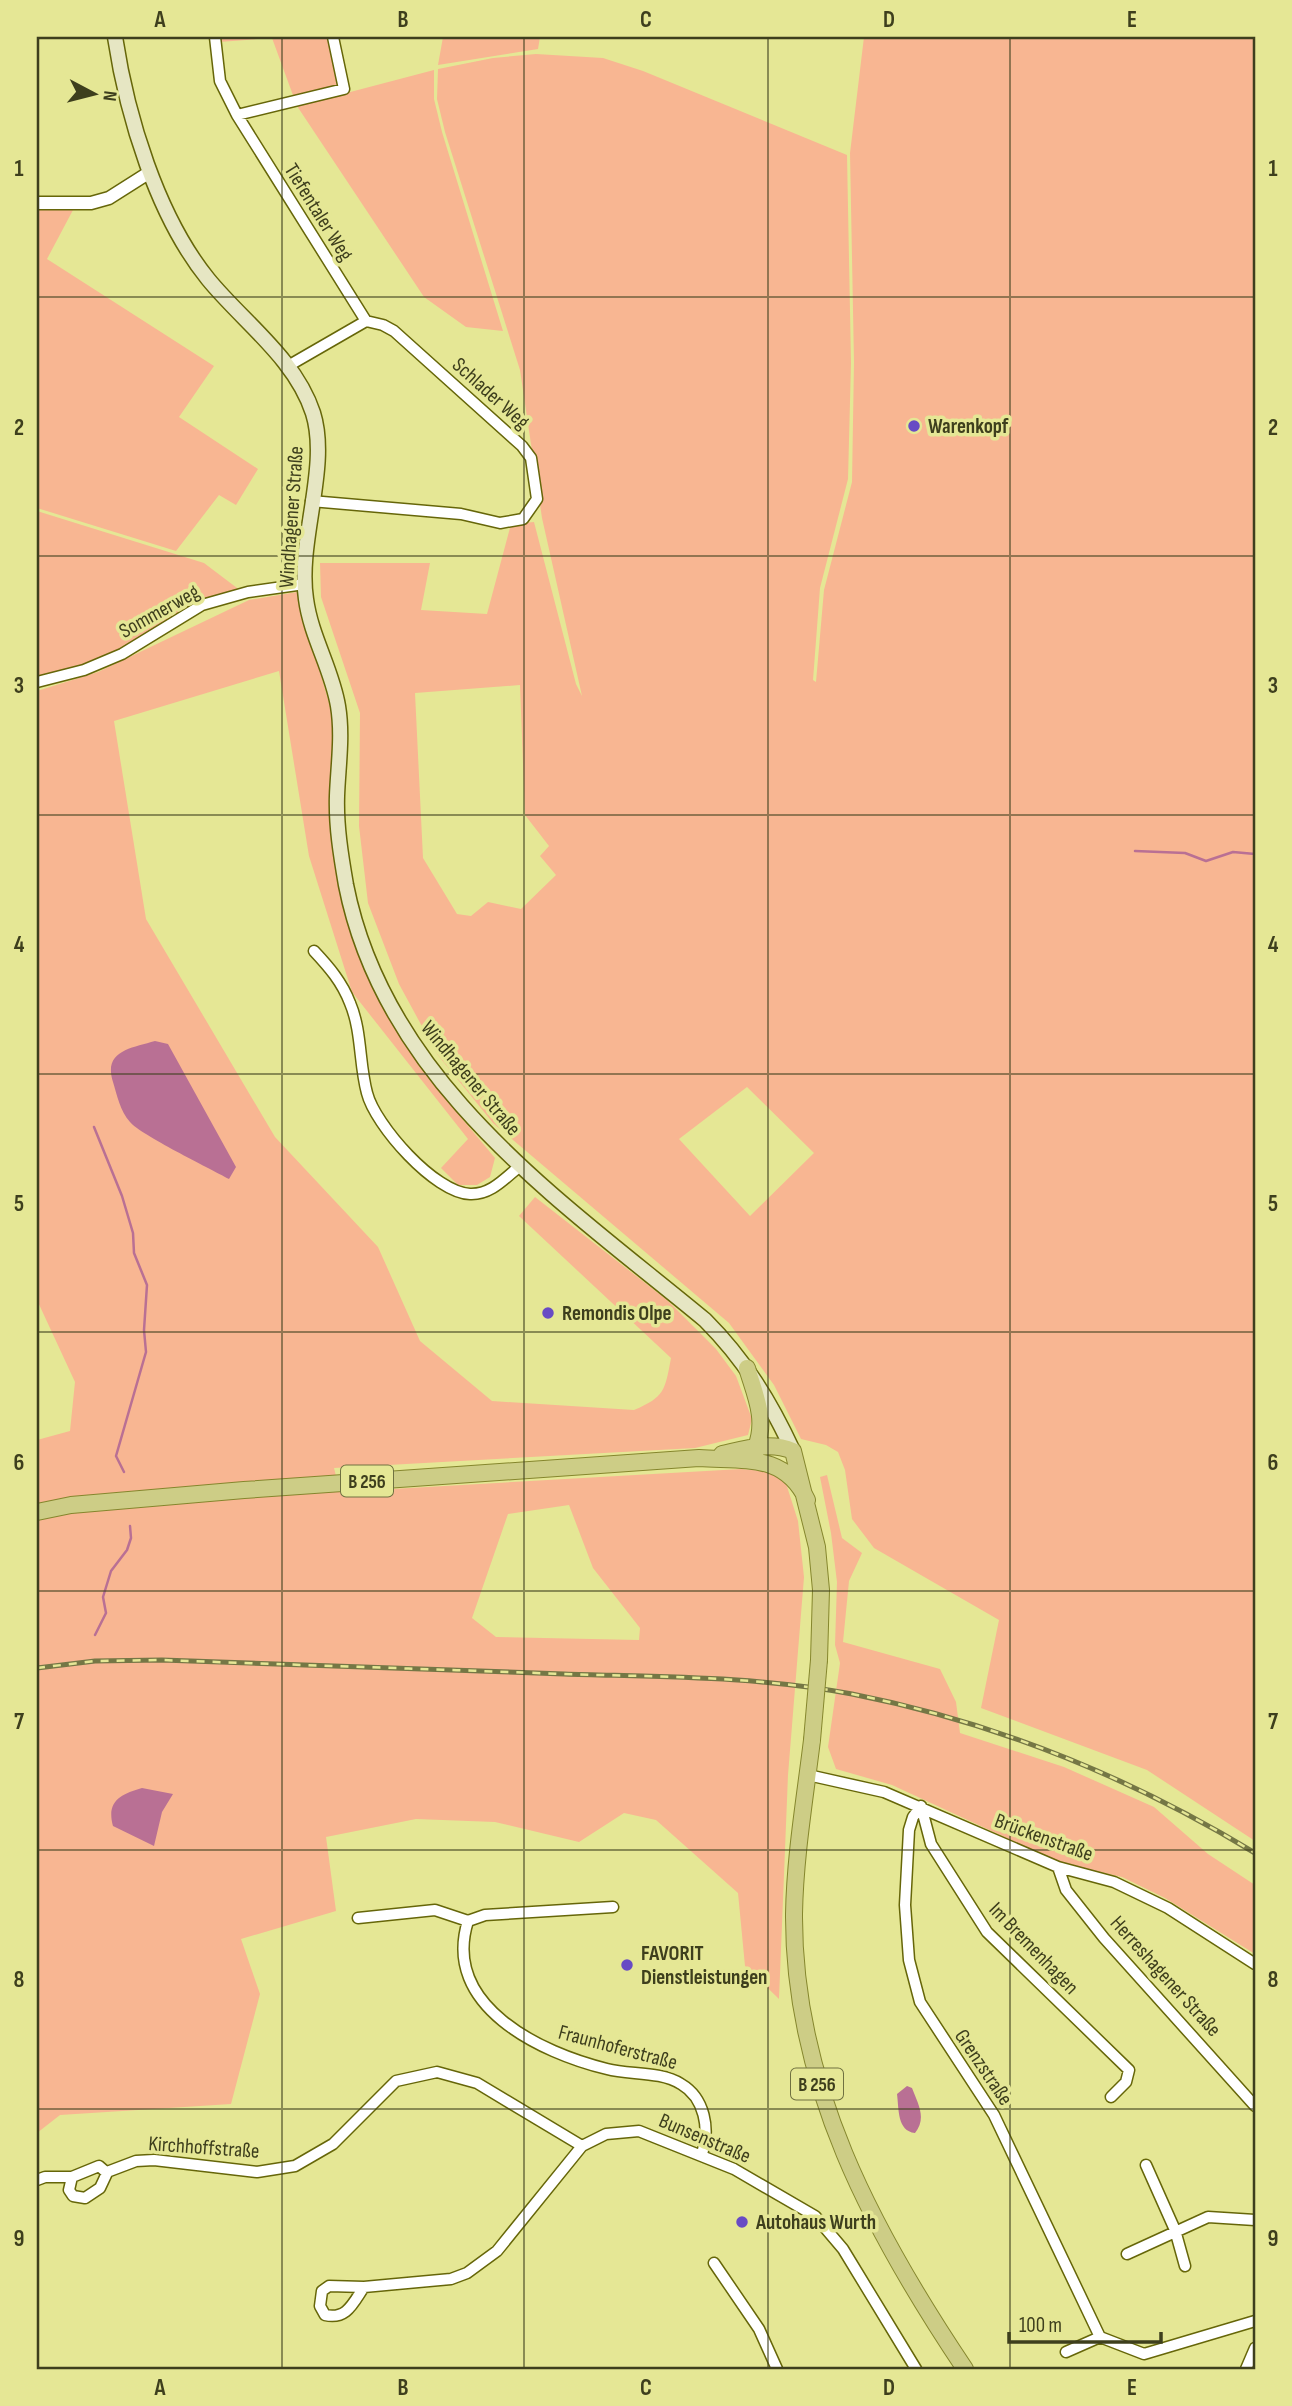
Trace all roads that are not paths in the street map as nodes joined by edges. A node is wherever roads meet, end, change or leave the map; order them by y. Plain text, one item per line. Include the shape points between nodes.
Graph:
1 (115, 37) edge
2 (215, 37) edge
3 (333, 37) edge
4 (237, 115) junction
5 (150, 172) junction
6 (37, 204) edge
7 (366, 321) junction
8 (288, 366) junction
9 (311, 501) junction
10 (304, 584) junction
11 (37, 682) edge
12 (314, 951) dead end
13 (520, 1166) junction
14 (747, 1368) junction
15 (793, 1451) junction
16 (757, 1454) junction
17 (807, 1500) junction
18 (37, 1512) edge
19 (807, 1775) junction
20 (921, 1806) junction
21 (1058, 1867) junction
22 (614, 1907) dead end
23 (358, 1918) dead end
24 (468, 1921) junction
25 (1255, 1964) edge
26 (1111, 2097) dead end
27 (1255, 2106) edge
28 (582, 2146) junction
29 (702, 2154) junction
30 (1146, 2165) dead end
31 (107, 2172) junction
32 (72, 2177) junction
33 (37, 2180) edge
34 (1255, 2220) edge
35 (1175, 2230) junction
36 (1127, 2254) dead end
37 (714, 2263) dead end
38 (1185, 2266) dead end
39 (364, 2287) dead end
40 (1255, 2321) edge
41 (1100, 2337) junction
42 (1255, 2348) edge
43 (1066, 2352) dead end
44 (777, 2369) edge
45 (916, 2369) edge
46 (965, 2369) edge
47 (1246, 2369) edge

1 - 5 main road, Windhagener Straße
2 - 4 street, Tiefentaler Weg via 220,81
3 - 4 street via 344,89
4 - 7 street, Tiefentaler Weg
5 - 6 street via 109,198
5 - 8 main road, Windhagener Straße via 191,257
7 - 8 street
7 - 9 street, Schlader Weg via 394,331 522,446 531,458 537,499 523,519 500,523 461,514
8 - 9 main road, Windhagener Straße via 314,415 317,458
9 - 10 main road, Windhagener Straße
10 - 11 street, Sommerweg via 202,605 122,654
10 - 13 main road, Windhagener Straße via 310,623 338,704 339,835 352,912 366,953 404,1031 427,1065
12 - 13 street, Windhagener Straße via 337,977 351,1005 367,1095 381,1124 410,1155 447,1187 470,1194 495,1187
13 - 14 main road, Windhagener Straße via 705,1320
14 - 15 main road, Windhagener Straße via 769,1399
14 - 16 main road via 762,1416
15 - 16 main road, B 256
15 - 17 main road, B 256
16 - 17 main road, B 256 via 792,1475
16 - 18 main road, B 256 via 244,1490
17 - 19 main road, B 256, bridge via 821,1590
19 - 20 street, Brückenstraße via 858,1785
19 - 46 main road, B 256 via 797,1868 796,1954 806,2038 820,2093 847,2164 879,2228
20 - 21 street, Brückenstraße
20 - 26 street, Im Bremenhagen via 931,1844 987,1932 1129,2070 1126,2082
20 - 41 street, Grenzstraße via 909,1830 905,1905 909,1960 920,2002 995,2115
21 - 25 street, Brückenstraße via 1114,1882 1155,1901
21 - 27 street, Herreshagener Straße via 1066,1890 1090,1920
22 - 24 street via 485,1915
23 - 24 street via 435,1910
24 - 29 street, Fraunhoferstraße via 463,1938 467,1973 481,2000 500,2021 541,2047 573,2059 684,2086 697,2099 707,2127
28 - 29 street, Bunsenstraße via 606,2134 639,2131
28 - 31 street, Kirchhoffstraße via 477,2082 438,2072 396,2081 333,2144 295,2166 257,2172 154,2160
28 - 39 street, Bunsenstraße via 482,2264 451,2279
29 - 45 street, Bunsenstraße via 799,2204 826,2226
30 - 35 street
31 - 32 street, Kirchhoffstraße via 99,2166
31 - 32 street via 104,2183 85,2198 73,2196 69,2190
32 - 33 street, Kirchhoffstraße
34 - 35 street via 1208,2217
35 - 36 street
35 - 38 street
37 - 44 street via 769,2346
40 - 41 street via 1144,2354
41 - 43 street
42 - 47 street

